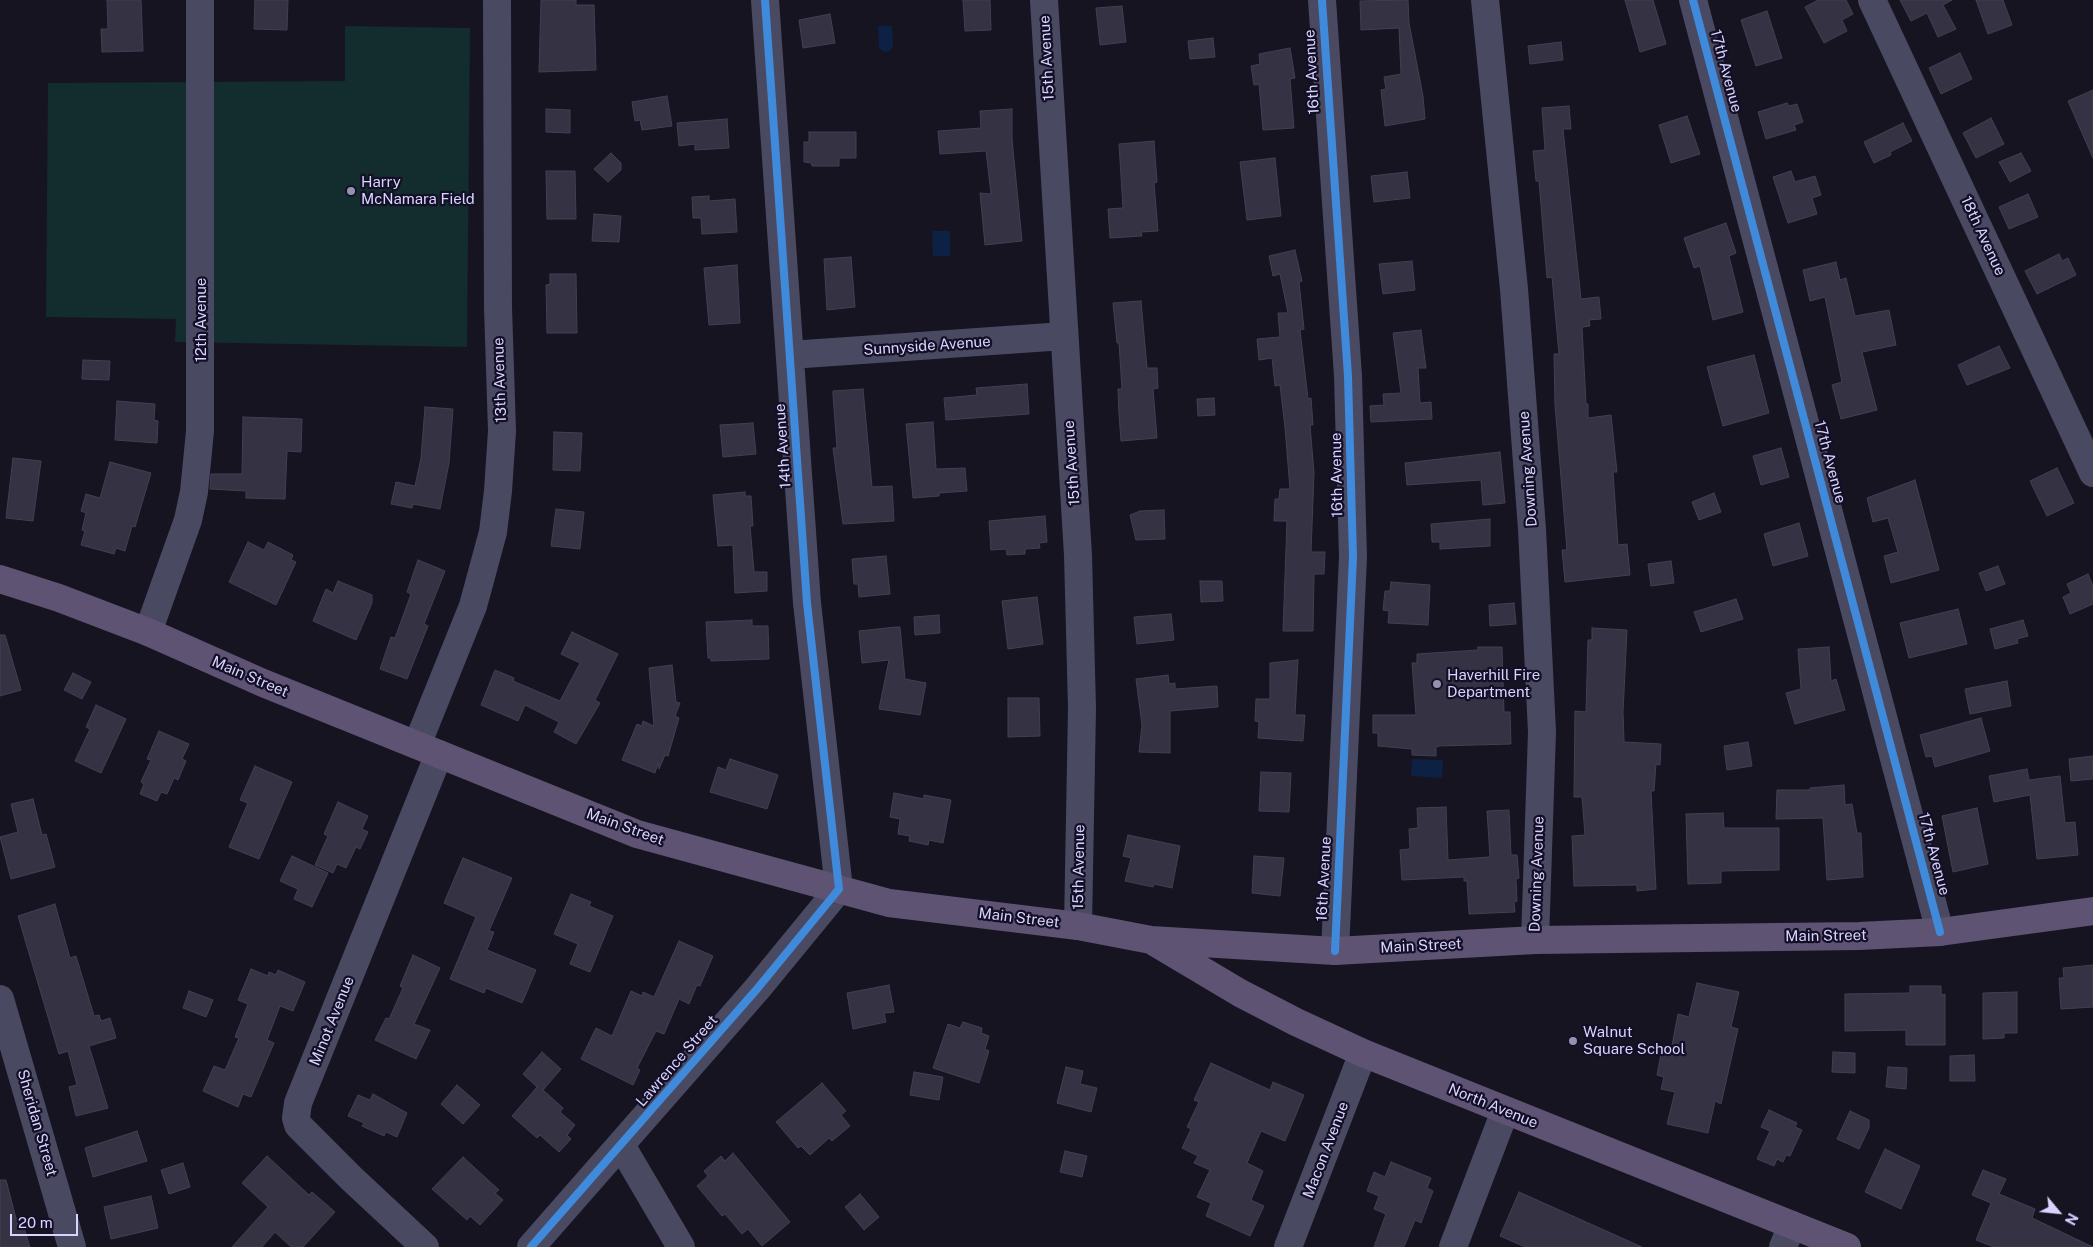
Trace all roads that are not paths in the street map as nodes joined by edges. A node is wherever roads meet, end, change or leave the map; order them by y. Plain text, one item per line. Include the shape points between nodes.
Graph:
1 (200, 0) edge
2 (497, 0) edge
3 (765, 0) edge
4 (1044, 0) edge
5 (1322, 0) edge
6 (1484, 0) edge
7 (1693, 0) edge
8 (1872, 0) edge
9 (1064, 336) junction
10 (790, 355) junction
11 (2093, 472) edge
12 (0, 579) edge
13 (148, 632) junction
14 (428, 750) junction
15 (839, 889) junction
16 (2093, 911) edge
17 (1078, 926) junction
18 (1940, 932) junction
19 (1151, 940) junction
20 (1535, 940) junction
21 (1335, 951) junction
22 (0, 999) edge
23 (1363, 1053) junction
24 (1506, 1111) junction
25 (621, 1144) junction
26 (1788, 1236) edge
27 (72, 1247) edge
28 (425, 1247) edge
29 (531, 1247) edge
30 (681, 1247) edge
31 (1288, 1247) edge
32 (1453, 1247) edge
33 (1847, 1247) edge

1 - 13 street, 12th Avenue via 200,432 188,520
2 - 14 street, 13th Avenue via 498,307 502,431 498,491 493,532 474,606
3 - 10 street, 14th Avenue
4 - 9 street, 15th Avenue
5 - 21 street, 16th Avenue via 1348,376 1353,548
6 - 20 street, Downing Avenue via 1514,288 1532,529 1542,732
7 - 18 street, 17th Avenue
8 - 11 street, 18th Avenue
9 - 10 street, Sunnyside Avenue
9 - 17 street, 15th Avenue via 1078,555 1082,708
10 - 15 street, 14th Avenue via 807,604
12 - 13 main road, Main Street
13 - 14 main road, Main Street
14 - 15 main road, Main Street via 637,834
14 - 28 street, Minot Avenue via 298,1103 296,1118 298,1126
15 - 17 main road, Main Street via 889,903
15 - 25 street, Lawrence Street via 757,989
16 - 18 main road, Main Street
17 - 19 main road, Main Street
18 - 20 main road, Main Street
19 - 21 main road, Main Street
19 - 23 main road, North Avenue via 1248,997
20 - 21 main road, Main Street
22 - 27 street, Sheridan Street
23 - 24 main road, North Avenue
23 - 31 street, Macon Avenue
24 - 26 main road, North Avenue
24 - 32 street
25 - 29 street, Lawrence Street
25 - 30 street
26 - 33 main road, North Avenue

